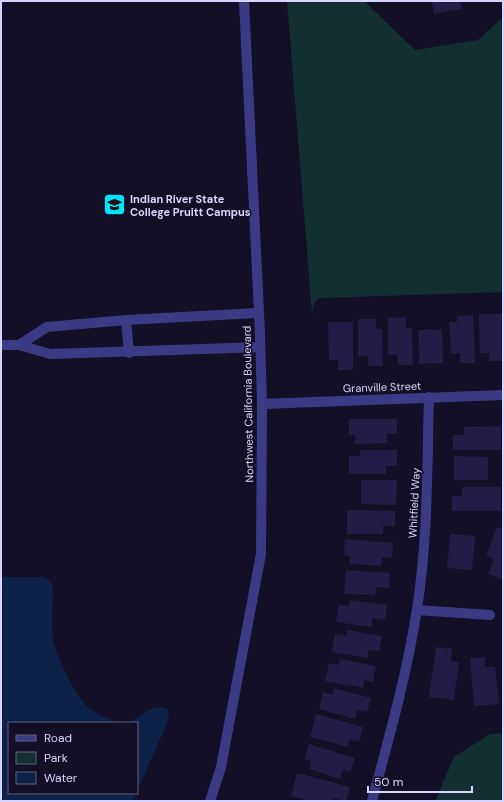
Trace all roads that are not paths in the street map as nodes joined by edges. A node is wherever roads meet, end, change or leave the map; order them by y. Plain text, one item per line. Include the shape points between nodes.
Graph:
1 (244, 1) edge
2 (258, 313) junction
3 (126, 320) junction
4 (1, 345) edge
5 (19, 345) junction
6 (260, 347) junction
7 (129, 353) junction
8 (503, 395) edge
9 (429, 397) junction
10 (262, 404) junction
11 (417, 610) junction
12 (490, 615) dead end
13 (210, 801) edge
14 (372, 801) edge

1 - 2 street, Northwest California Boulevard
2 - 3 street
2 - 6 street, Northwest California Boulevard
3 - 5 street via 47,326
3 - 7 street
4 - 5 street
5 - 7 street via 50,354
6 - 7 street
6 - 10 street, Northwest California Boulevard
8 - 9 street, Granville Street
9 - 10 street, Granville Street
9 - 11 street, Whitfield Way via 426,515
10 - 13 street, Northwest California Boulevard via 261,554 221,767
11 - 12 street
11 - 14 street, Whitfield Way via 399,703

